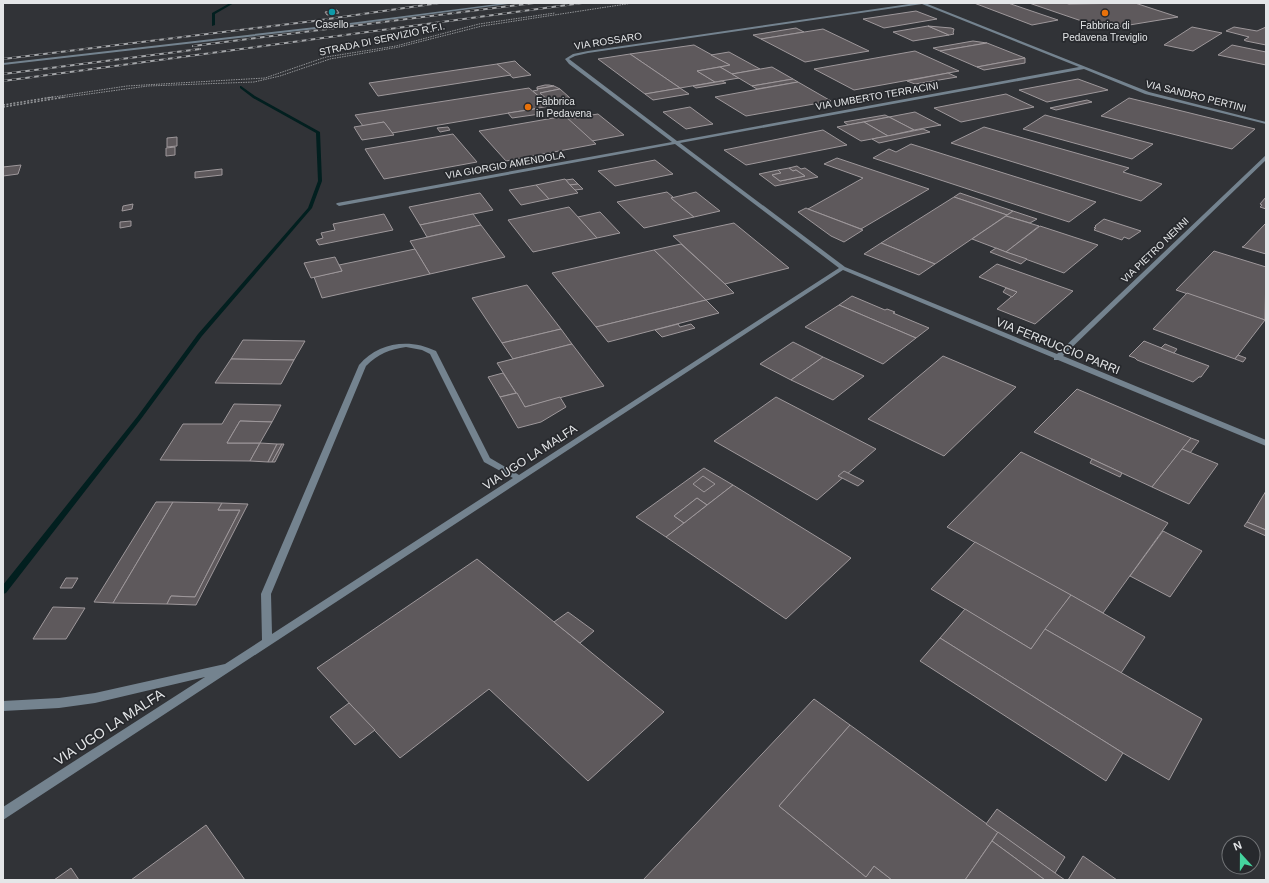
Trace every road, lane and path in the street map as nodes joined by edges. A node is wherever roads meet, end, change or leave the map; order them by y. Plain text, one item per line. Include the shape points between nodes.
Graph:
1 (513, 3) edge
2 (621, 3) edge
3 (633, 3) edge
4 (923, 3) edge
5 (3, 64) edge
6 (1084, 68) junction
7 (3, 106) edge
8 (1266, 123) edge
9 (675, 143) junction
10 (1266, 157) edge
11 (340, 204) dead end
12 (842, 268) junction
13 (1057, 358) junction
14 (1266, 443) edge
15 (520, 479) junction
16 (267, 642) junction
17 (230, 666) junction
18 (3, 706) edge
19 (3, 814) edge

1 - 5 street, STRADA DI SERVIZIO R.F.I.
2 - 7 path, STRADA DI SERVIZIO R.F.I. via 479,24 396,46 326,57 265,78 127,86
3 - 7 path via 482,26 399,48 330,59 267,80 141,87
4 - 6 street, VIA SANDRO PERTINI
4 - 9 street, VIA ROSSARO via 588,52 568,58 570,63
6 - 8 street, VIA SANDRO PERTINI via 1147,93
6 - 9 street, VIA UMBERTO TERRACINI
9 - 11 street, VIA GIORGIO AMENDOLA
9 - 12 street, VIA ROSSARO
10 - 13 street, VIA PIETRO NENNI
12 - 13 street, VIA FERRUCCIO PARRI
12 - 15 street, VIA UGO LA MALFA
13 - 14 street, VIA FERRUCCIO PARRI
15 - 16 street, VIA UGO LA MALFA
15 - 16 street via 487,460 433,353 423,347 402,345 372,356 363,365 266,594
16 - 17 street, VIA UGO LA MALFA
17 - 18 street, VIA UGO LA MALFA via 95,698
17 - 19 street, VIA UGO LA MALFA

